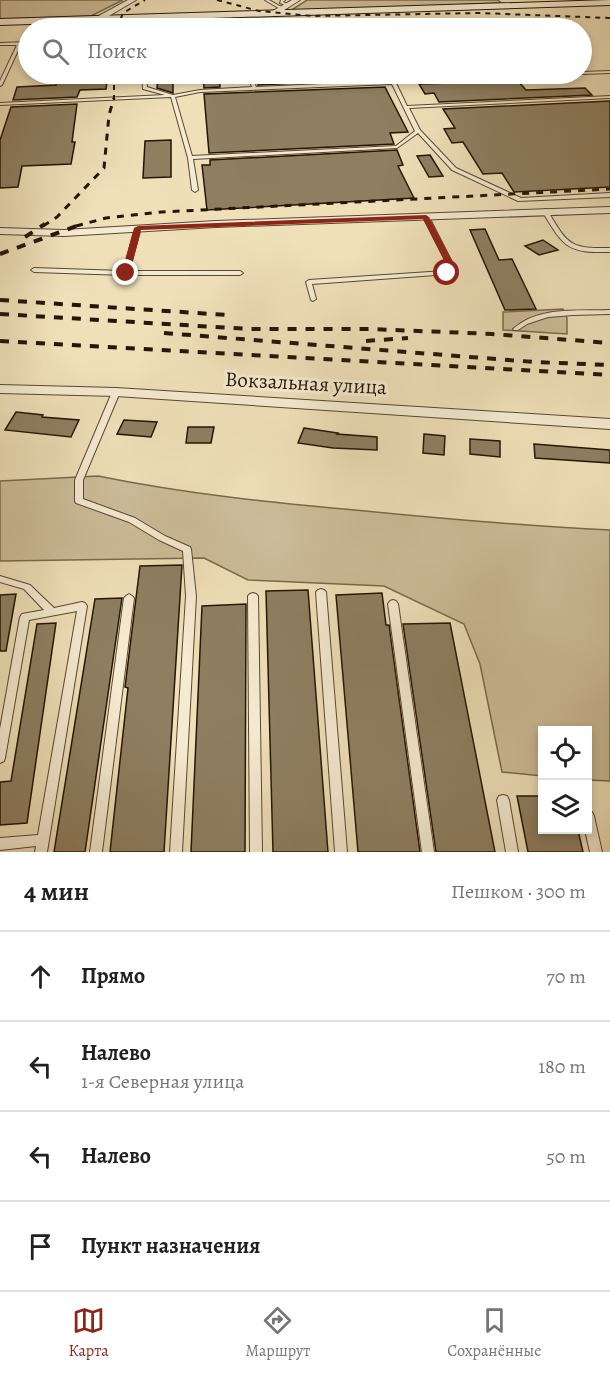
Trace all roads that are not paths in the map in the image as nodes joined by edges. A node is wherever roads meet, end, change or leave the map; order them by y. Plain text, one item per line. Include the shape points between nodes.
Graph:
1 (133, 0) edge
2 (267, 0) edge
3 (297, 0) edge
4 (610, 2) edge
5 (282, 6) edge
6 (109, 18) edge
7 (161, 18) edge
8 (0, 22) edge
9 (18, 22) edge
10 (18, 43) edge
11 (0, 44) edge
12 (18, 47) edge
13 (610, 72) edge
14 (592, 73) edge
15 (145, 84) edge
16 (253, 84) edge
17 (335, 84) edge
18 (396, 84) edge
19 (0, 85) edge
20 (254, 88) junction
21 (173, 96) junction
22 (610, 97) edge
23 (0, 104) edge
24 (407, 107) junction
25 (418, 130) junction
26 (190, 158) junction
27 (195, 190) dead end
28 (610, 195) edge
29 (610, 210) edge
30 (545, 211) junction
31 (426, 217) junction
32 (138, 228) junction
33 (0, 231) edge
34 (610, 250) edge
35 (34, 270) dead end
36 (126, 273) junction
37 (240, 273) dead end
38 (313, 299) dead end
39 (610, 312) edge
40 (516, 329) dead end
41 (0, 388) edge
42 (116, 392) junction
43 (610, 424) edge
44 (0, 579) edge
45 (321, 592) dead end
46 (253, 596) dead end
47 (129, 598) dead end
48 (393, 604) dead end
49 (52, 612) junction
50 (0, 758) edge
51 (503, 800) dead end
52 (592, 834) edge
53 (0, 844) edge
54 (42, 846) edge
55 (96, 852) edge
56 (176, 852) edge
57 (256, 852) edge
58 (340, 852) edge
59 (428, 852) edge
60 (512, 852) edge
61 (596, 852) edge

1 - 6 street
2 - 5 lane
3 - 5 street
4 - 5 street
5 - 7 street
8 - 9 street
10 - 11 lane
12 - 19 lane
13 - 14 lane
15 - 21 lane via 145,88
16 - 20 lane
17 - 20 lane
18 - 24 lane
20 - 21 lane
21 - 23 lane
21 - 26 lane
22 - 24 lane
24 - 25 lane
25 - 26 lane via 397,147
25 - 28 lane via 454,169 520,200
26 - 27 lane
29 - 30 street
30 - 31 street
30 - 34 lane via 560,238 571,247
31 - 32 street
31 - 38 lane via 452,268 447,273 309,282
32 - 33 street via 52,233
32 - 36 lane
35 - 36 lane
36 - 37 lane
39 - 40 lane via 555,315 524,322
41 - 42 street, Вокзальная улица
42 - 43 street, Вокзальная улица
42 - 56 lane via 79,480 78,501 132,520 187,549 191,596
44 - 49 lane via 27,587
45 - 58 lane
46 - 57 lane
47 - 55 lane
48 - 59 lane
49 - 50 lane via 25,617
49 - 54 lane via 82,606
51 - 60 lane
52 - 61 lane
53 - 54 lane

